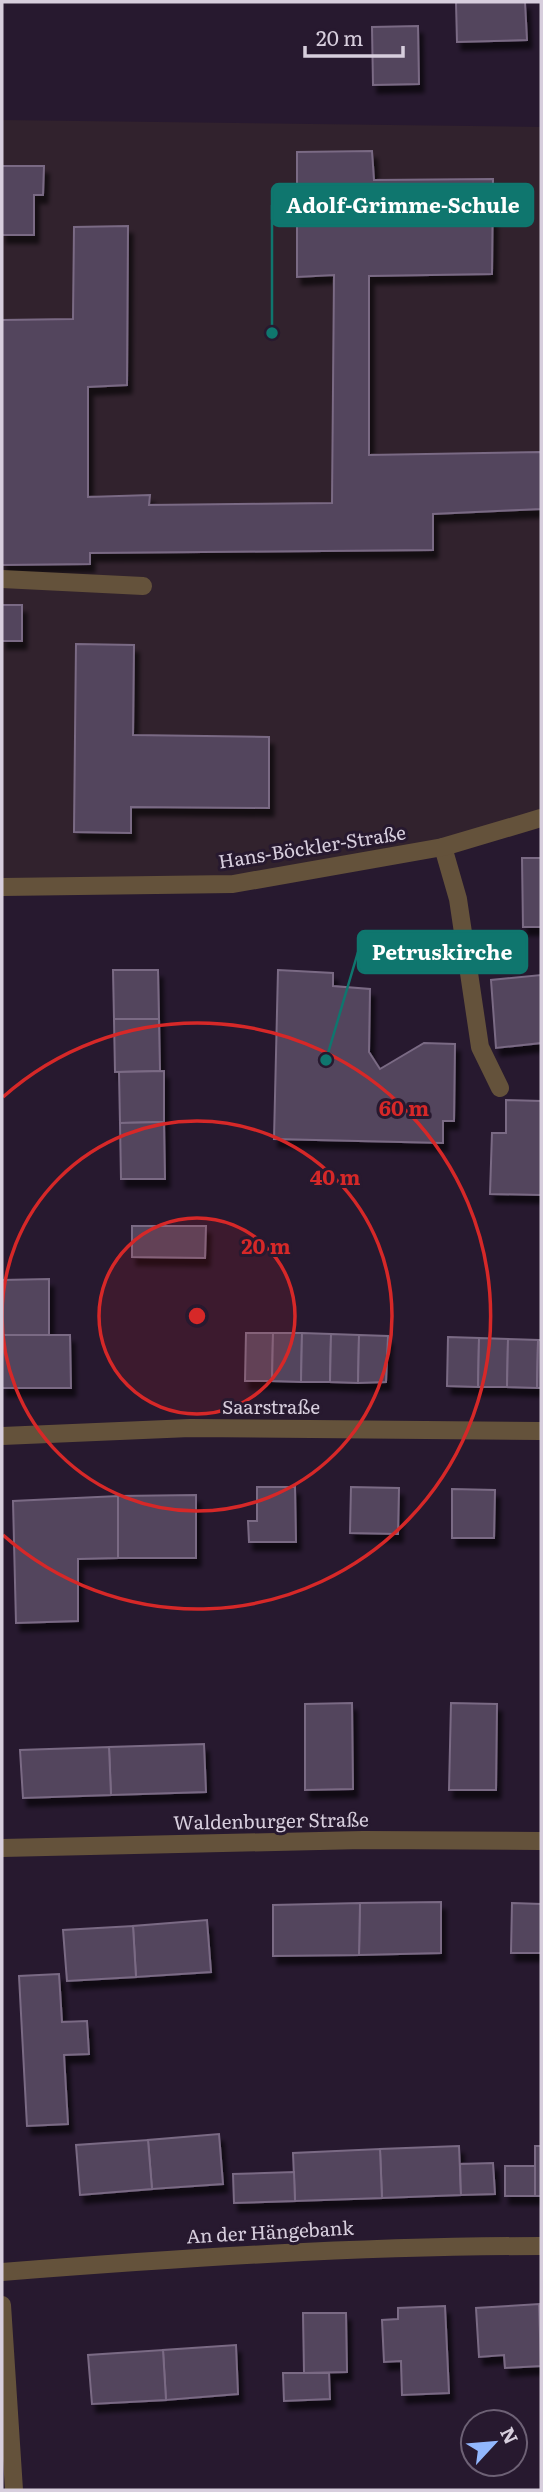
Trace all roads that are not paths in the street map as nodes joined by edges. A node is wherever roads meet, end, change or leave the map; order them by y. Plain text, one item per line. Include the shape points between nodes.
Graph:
1 (2, 579) edge
2 (143, 586) dead end
3 (541, 818) edge
4 (443, 847) junction
5 (2, 887) edge
6 (500, 1088) dead end
7 (541, 1431) edge
8 (2, 1436) edge
9 (541, 1841) edge
10 (2, 1848) edge
11 (541, 2246) edge
12 (2, 2272) edge
13 (2, 2305) edge
14 (14, 2490) edge

1 - 2 street
3 - 4 street, Hans-Böckler-Straße
4 - 5 street, Hans-Böckler-Straße via 233,884
4 - 6 street via 458,899 480,1046
7 - 8 street, Saarstraße via 190,1428
9 - 10 street, Waldenburger Straße
11 - 12 street, An der Hängebank via 337,2249
13 - 14 street

